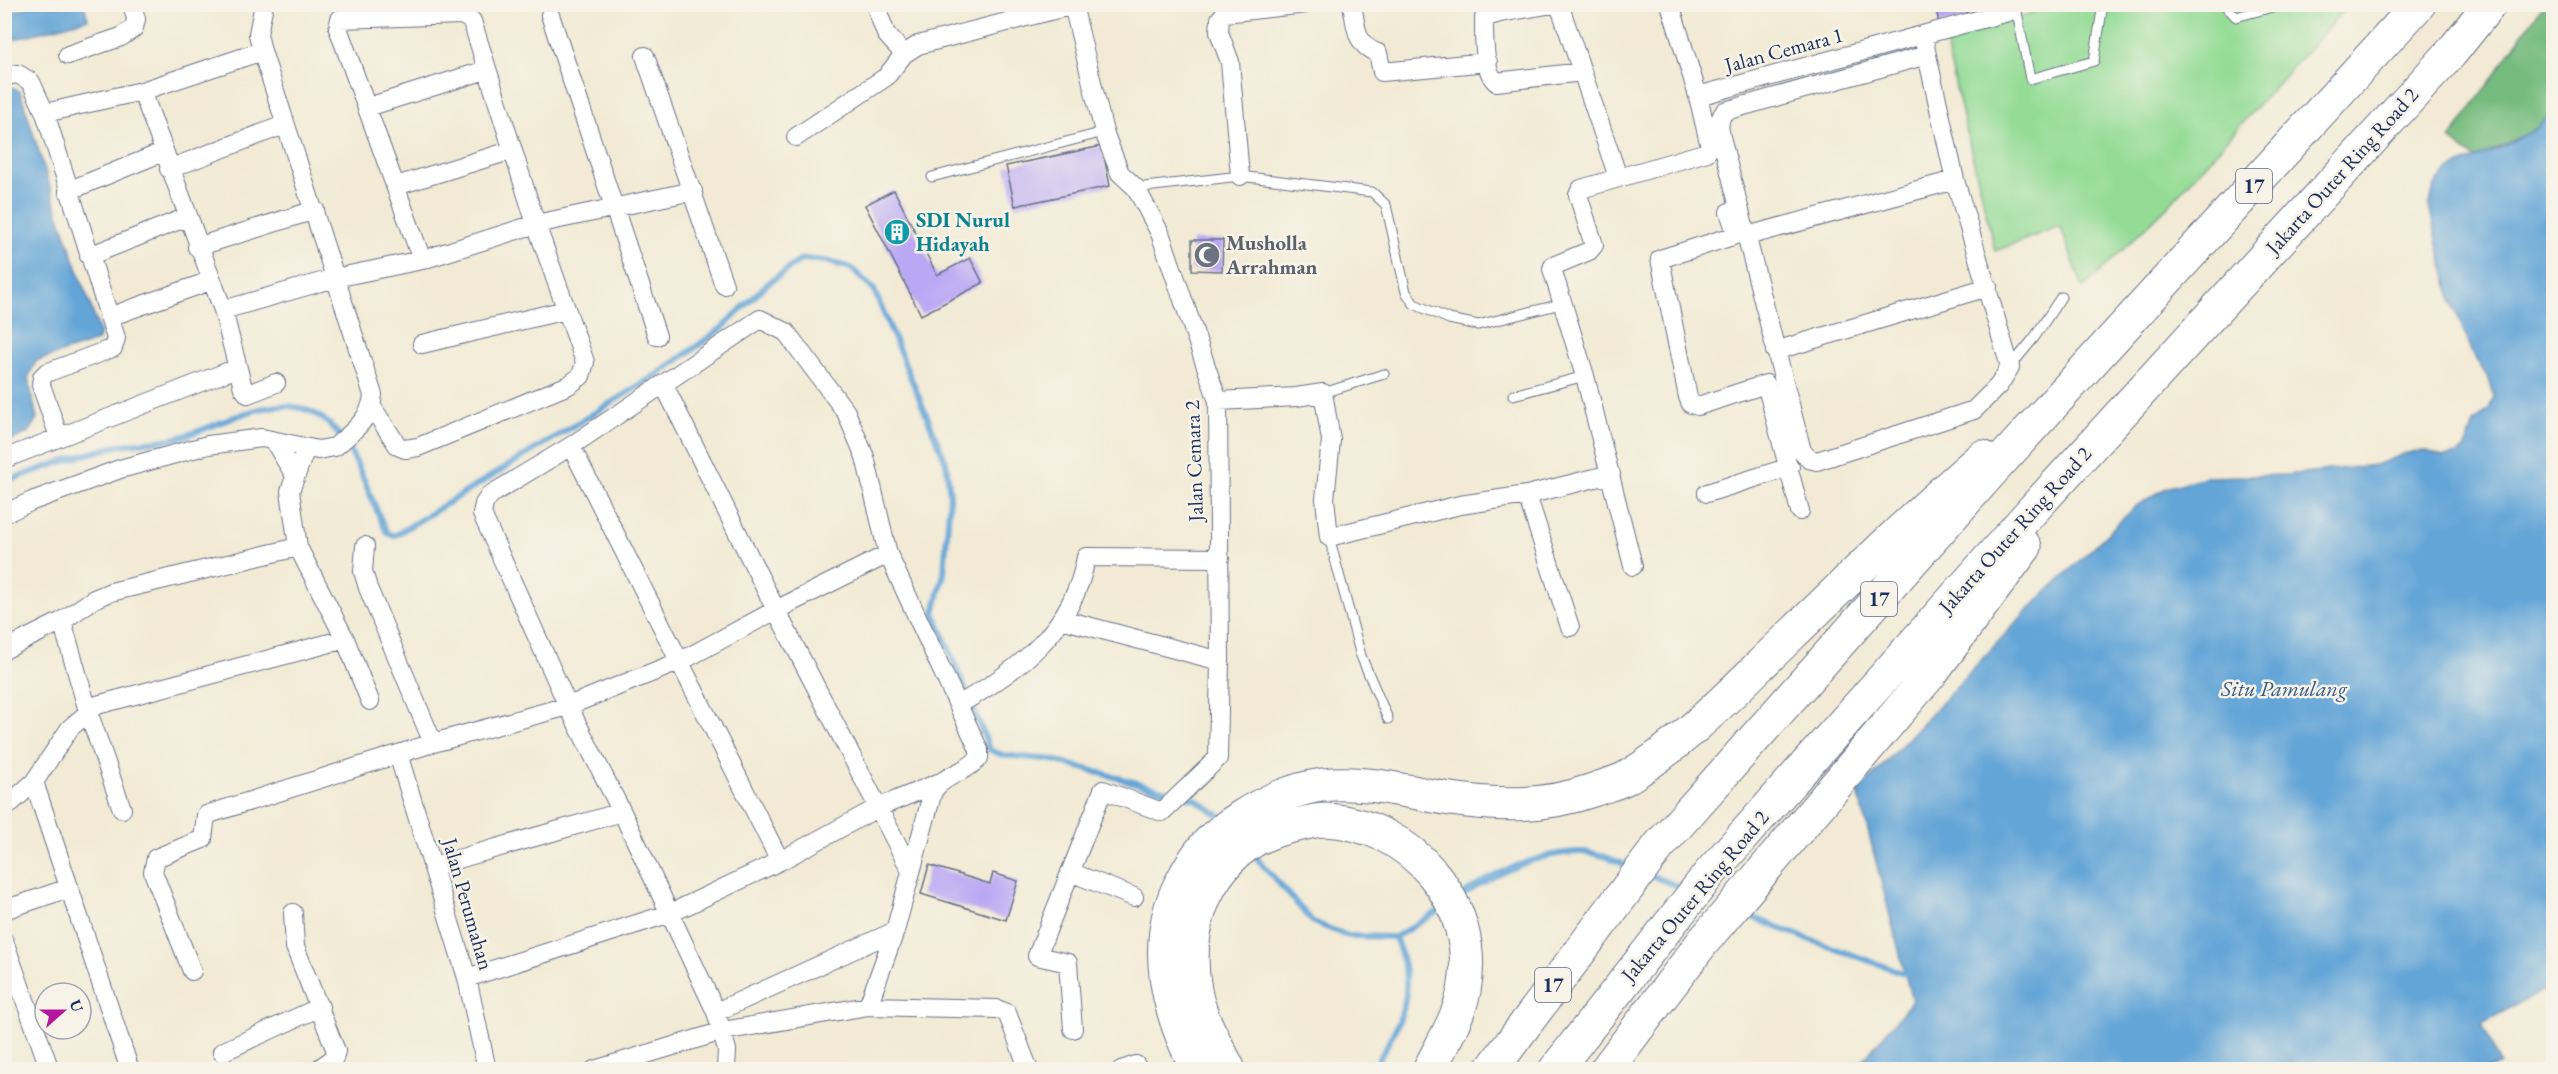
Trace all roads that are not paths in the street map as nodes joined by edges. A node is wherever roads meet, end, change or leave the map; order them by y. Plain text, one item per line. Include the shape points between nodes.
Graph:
1 (132, 4) edge
2 (264, 4) edge
3 (874, 4) edge
4 (1073, 4) edge
5 (1306, 4) edge
6 (1352, 4) edge
7 (1553, 4) edge
8 (1559, 4) edge
9 (1670, 4) edge
10 (2103, 4) edge
11 (2224, 4) edge
12 (2283, 4) edge
13 (2490, 4) edge
14 (2016, 6) edge
15 (1226, 9) edge
16 (1499, 9) edge
17 (2413, 11) edge
18 (550, 15) dead end
19 (1923, 36) junction
20 (262, 51) junction
21 (904, 54) junction
22 (68, 55) dead end
23 (1928, 55) junction
24 (645, 56) dead end
25 (1488, 62) junction
26 (486, 70) junction
27 (1582, 72) junction
28 (4, 76) edge
29 (142, 91) junction
30 (1698, 96) junction
31 (368, 107) junction
32 (45, 113) junction
33 (284, 125) junction
34 (1104, 132) junction
35 (796, 137) dead end
36 (1710, 147) junction
37 (513, 150) junction
38 (166, 160) junction
39 (1240, 176) junction
40 (933, 177) dead end
41 (1618, 177) junction
42 (1955, 180) junction
43 (396, 186) junction
44 (1136, 188) junction
45 (68, 191) junction
46 (693, 191) junction
47 (616, 208) junction
48 (315, 210) junction
49 (187, 217) junction
50 (536, 224) junction
51 (1747, 236) junction
52 (198, 247) junction
53 (89, 256) junction
54 (422, 260) junction
55 (335, 278) junction
56 (210, 281) junction
57 (724, 285) dead end
58 (1988, 287) junction
59 (2061, 297) dead end
60 (1561, 304) junction
61 (223, 310) junction
62 (566, 310) junction
63 (109, 317) junction
64 (657, 336) dead end
65 (422, 344) dead end
66 (1775, 351) junction
67 (2100, 353) junction
68 (2010, 367) junction
69 (237, 368) junction
70 (1384, 374) dead end
71 (1585, 376) junction
72 (2150, 381) junction
73 (276, 383) dead end
74 (664, 385) junction
75 (1323, 393) junction
76 (1513, 395) dead end
77 (1218, 401) junction
78 (372, 407) junction
79 (59, 437) junction
80 (274, 441) junction
81 (571, 446) junction
82 (306, 448) junction
83 (4, 459) edge
84 (1790, 467) junction
85 (294, 474) junction
86 (1611, 474) junction
87 (1707, 493) dead end
88 (1527, 495) junction
89 (1800, 511) dead end
90 (4, 514) edge
91 (1329, 537) junction
92 (298, 546) junction
93 (365, 546) dead end
94 (888, 554) junction
95 (1220, 558) junction
96 (1633, 566) dead end
97 (776, 609) junction
98 (1061, 620) junction
99 (62, 621) junction
100 (1570, 627) dead end
101 (345, 639) junction
102 (4, 650) edge
103 (1220, 661) junction
104 (681, 662) junction
105 (370, 701) dead end
106 (958, 705) junction
107 (568, 706) junction
108 (88, 711) junction
109 (1388, 719) dead end
110 (433, 744) junction
111 (398, 754) junction
112 (34, 782) junction
113 (938, 783) junction
114 (877, 808) junction
115 (4, 809) edge
116 (122, 809) dead end
117 (622, 812) junction
118 (780, 861) junction
119 (434, 866) junction
120 (910, 869) junction
121 (1070, 872) junction
122 (69, 888) junction
123 (1134, 897) dead end
124 (4, 909) edge
125 (293, 913) dead end
126 (671, 913) junction
127 (895, 931) junction
128 (4, 941) edge
129 (192, 971) dead end
130 (467, 978) junction
131 (868, 1006) junction
132 (320, 1007) junction
133 (716, 1012) junction
134 (1072, 1029) dead end
135 (723, 1031) junction
136 (222, 1052) dead end
137 (50, 1070) edge
138 (130, 1070) edge
139 (317, 1070) edge
140 (487, 1070) edge
141 (594, 1070) edge
142 (726, 1070) edge
143 (1029, 1070) edge
144 (1198, 1070) edge
145 (1229, 1070) edge
146 (1429, 1070) edge
147 (1491, 1070) edge
148 (1555, 1070) edge
149 (1606, 1070) edge

1 - 22 street via 134,28 121,37
2 - 20 street via 258,34
3 - 21 street via 886,34
4 - 21 street via 918,45
4 - 34 street, Jalan Cemara 2
5 - 15 street
6 - 25 street via 1358,38 1362,46 1378,53 1382,72
7 - 16 street
8 - 27 street
9 - 30 street
10 - 14 lane via 2094,61 2030,79
11 - 12 lane via 2236,17
13 - 72 highway, Jakarta Outer Ring Road 2 / 17 via 2451,52
14 - 19 street, Jalan Cemara 1
15 - 39 street via 1219,32 1230,62
16 - 25 street via 1484,18
17 - 67 highway, 17
18 - 47 street
19 - 23 street
19 - 30 street, Jalan Cemara 1
20 - 29 street
20 - 33 street
21 - 35 street via 886,77
23 - 42 street
23 - 51 street via 1725,111 1718,123
24 - 46 street
25 - 27 street via 1496,82
26 - 31 street
26 - 31 street via 472,21 467,16 340,19 338,28
26 - 37 street
27 - 41 street
28 - 32 street via 18,74 31,82
29 - 32 street
29 - 38 street
30 - 36 street
31 - 43 street
32 - 45 street
33 - 38 street
33 - 48 street
34 - 40 lane
34 - 44 street, Jalan Cemara 2 via 1120,173
36 - 41 street via 1707,152 1687,159
36 - 84 street via 1736,232 1729,239 1660,259 1688,397 1691,404 1698,406 1766,384
37 - 43 street
37 - 50 street
38 - 45 street
38 - 49 street
39 - 44 lane
39 - 60 lane via 1362,190 1380,197 1386,205 1410,299 1449,319 1478,325
41 - 60 street via 1578,192 1594,245 1589,251 1553,266 1551,273
42 - 51 street
42 - 58 street
43 - 54 street
44 - 77 street, Jalan Cemara 2 via 1160,233
45 - 53 street
46 - 47 street
46 - 57 street
47 - 50 street
47 - 64 street
48 - 52 street
48 - 55 street
49 - 52 street
49 - 53 street
50 - 54 street
50 - 62 street
51 - 66 street
52 - 56 street
53 - 63 street
54 - 55 street
55 - 61 street
55 - 78 street via 373,395
56 - 61 street
56 - 63 street
58 - 66 street
58 - 68 street
59 - 68 lane
60 - 71 street
61 - 69 street
62 - 65 street
62 - 78 street via 585,362 581,376 569,385 405,449 398,446
63 - 79 street via 116,338 113,348 42,377 41,386
66 - 68 street via 1802,451 1817,461 1974,410 1999,385
67 - 144 highway via 1908,522 1679,740 1624,779 1562,801 1503,804 1382,786 1321,785 1262,803 1221,830 1196,855 1185,876 1175,896 1164,943 1168,996
67 - 147 highway, 17 via 1659,846
69 - 73 street via 248,394
69 - 79 street
70 - 75 lane
71 - 76 lane
71 - 86 street
72 - 148 highway, Jakarta Outer Ring Road 2 / 17 via 1710,873
72 - 149 highway via 1932,672 1702,943
74 - 81 street
74 - 94 street via 760,319 786,332 846,412 857,435
74 - 97 street
75 - 77 street
75 - 91 street via 1331,440 1325,499
77 - 95 street, Jalan Cemara 2
78 - 82 street via 335,447
79 - 83 street
80 - 82 street
80 - 85 street
80 - 90 street via 238,440 196,448 120,469
81 - 104 street
81 - 107 street via 490,495 482,514
82 - 85 street
84 - 87 street
84 - 89 street
85 - 92 street via 290,491
86 - 88 street
86 - 96 street
88 - 91 street via 1460,505
88 - 100 street
91 - 109 lane via 1361,656
92 - 99 street via 111,592
92 - 101 street
93 - 110 street via 368,588
94 - 97 street
94 - 106 street
95 - 98 street via 1086,557 1080,581
95 - 103 street, Jalan Cemara 2
97 - 104 street
97 - 114 street
98 - 103 street
98 - 106 street via 1048,640 984,690
99 - 102 street
99 - 108 street
101 - 105 street
101 - 108 street via 97,705
103 - 121 street, Jalan Cemara 2 via 1218,758 1168,807 1103,790
104 - 107 street
104 - 118 street
106 - 113 street via 979,758
107 - 110 street
107 - 117 street
108 - 112 street via 70,728
108 - 116 street
110 - 111 street
111 - 119 street, Jalan Perumahan
111 - 129 street via 206,815 203,839 156,858 153,872
112 - 115 street
112 - 122 street
113 - 114 street
113 - 120 street
114 - 118 street
114 - 120 street
117 - 119 street
117 - 126 street
118 - 126 street
119 - 130 street, Jalan Perumahan
120 - 127 street
121 - 123 street
121 - 134 street via 1037,956 1068,963
122 - 124 street
122 - 138 street
125 - 132 street via 295,946
126 - 130 street
126 - 133 street
127 - 131 street
127 - 133 street
128 - 137 street
130 - 140 street, Jalan Perumahan
131 - 135 street
131 - 143 street via 997,1009 1007,1013
132 - 136 street
132 - 139 street via 336,1051 334,1058
133 - 135 street
135 - 141 street
135 - 142 street
145 - 146 highway via 1195,991 1193,948 1198,909 1217,872 1245,846 1280,828 1323,820 1370,828 1410,850 1443,884 1460,920 1466,956 1464,991

